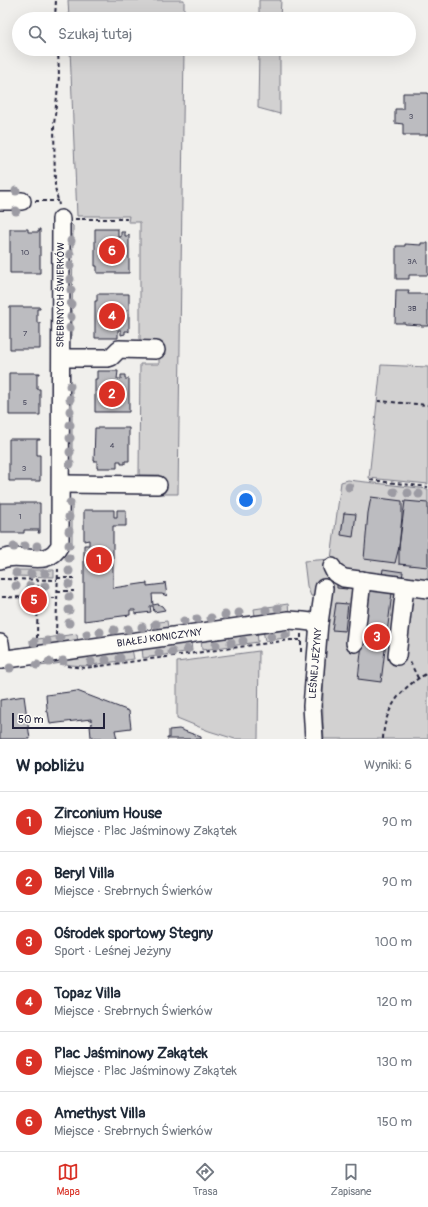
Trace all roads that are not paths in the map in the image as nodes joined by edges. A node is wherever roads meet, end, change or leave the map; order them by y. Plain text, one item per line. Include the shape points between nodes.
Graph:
1 (0, 201) edge
2 (22, 201) road end
3 (68, 219) road end
4 (156, 350) dead end
5 (62, 358) junction
6 (61, 484) junction
7 (158, 485) dead end
8 (0, 560) edge
9 (332, 567) dead end
10 (362, 580) junction
11 (405, 586) junction
12 (324, 588) dead end
13 (428, 589) edge
14 (319, 623) junction
15 (355, 643) dead end
16 (1, 654) edge
17 (397, 656) dead end
18 (314, 739) edge

1 - 2 street
3 - 5 street, SREBRNYCH ŚWIERKÓW
4 - 5 street via 119,349 108,358
5 - 6 street, SREBRNYCH ŚWIERKÓW
6 - 7 street
6 - 8 street, SREBRNYCH ŚWIERKÓW via 59,547 46,558 13,557
9 - 10 street via 339,576
10 - 11 street
10 - 15 street
11 - 13 street
11 - 17 street
12 - 14 street, LEŚNEJ JEŻYNY
14 - 16 street, BIAŁEJ KONICZYNY via 289,620
14 - 18 street, LEŚNEJ JEŻYNY via 312,706

